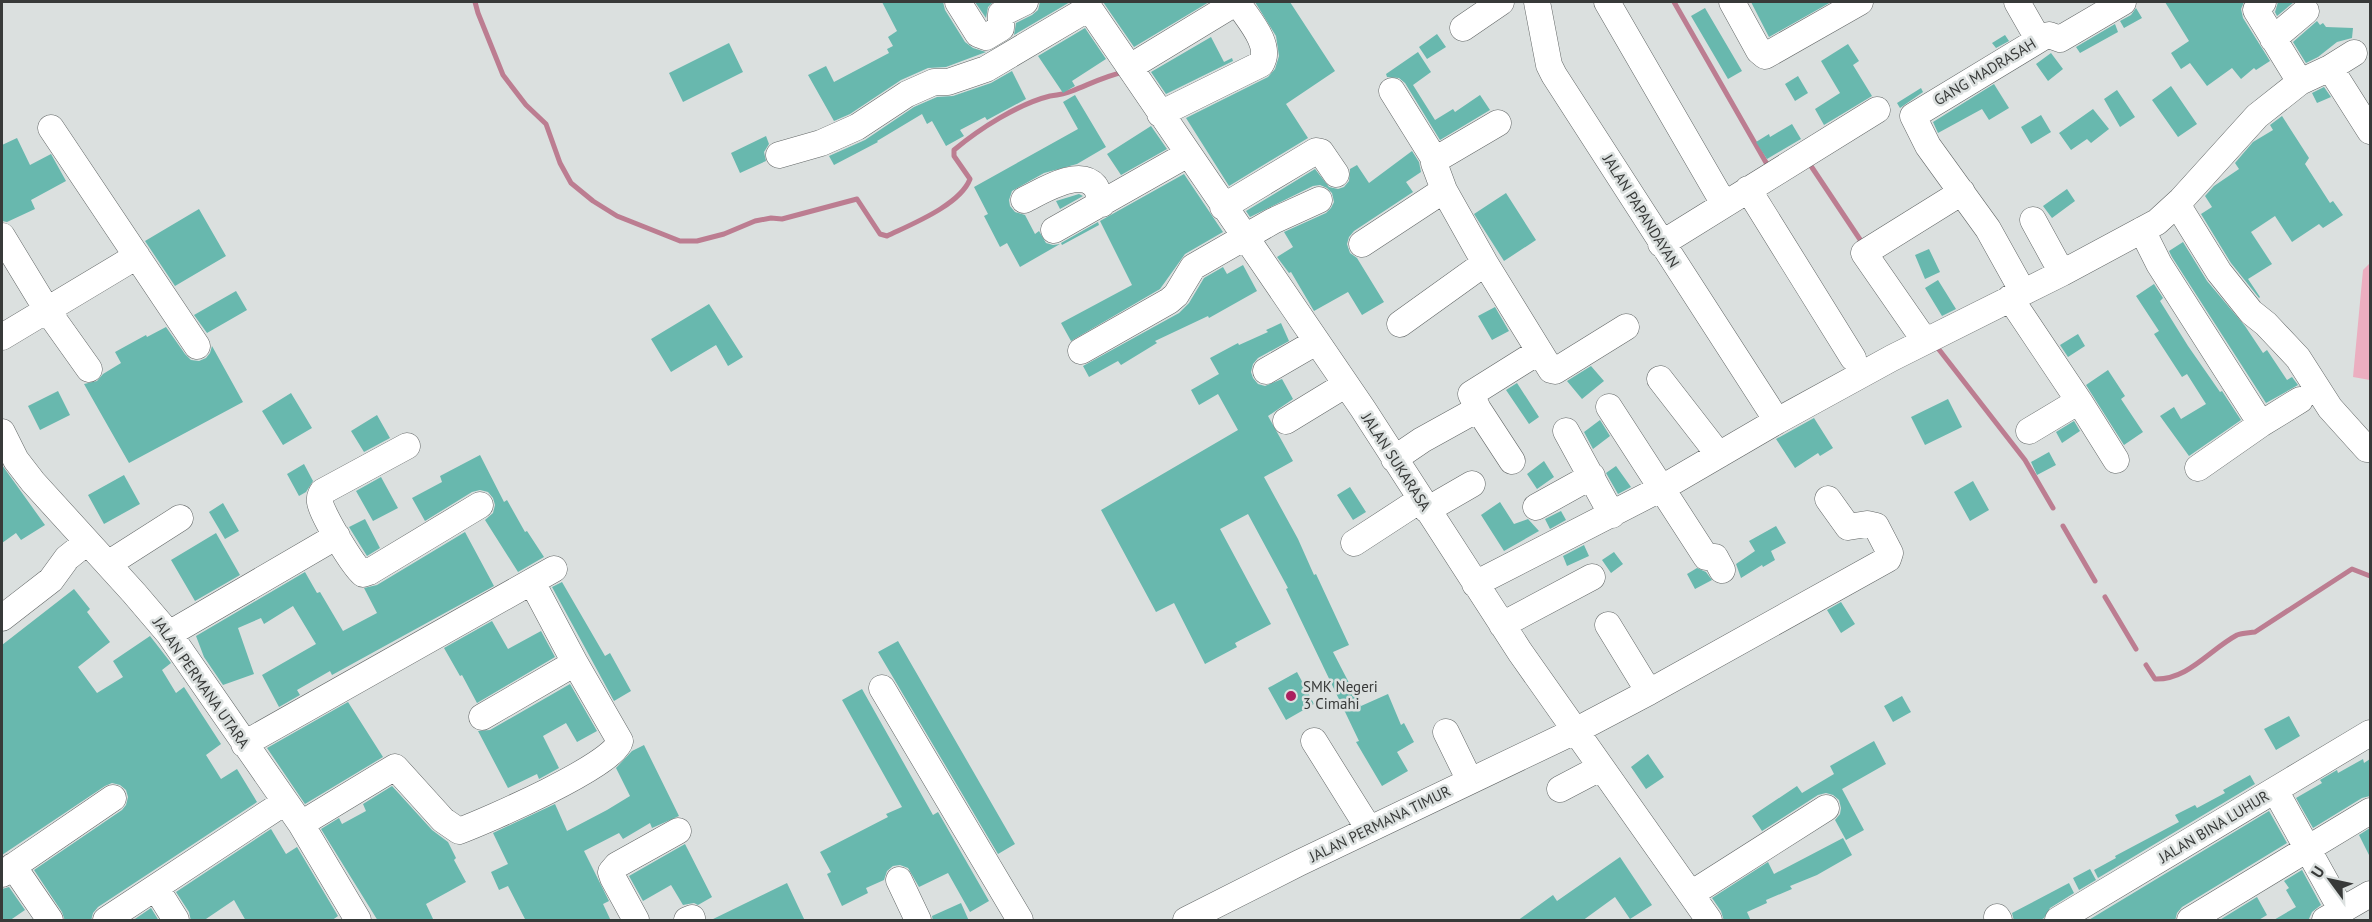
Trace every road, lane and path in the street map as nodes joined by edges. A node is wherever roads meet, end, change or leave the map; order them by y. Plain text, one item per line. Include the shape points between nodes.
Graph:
1 (958, 2) edge
2 (1025, 2) edge
3 (1237, 2) edge
4 (1501, 2) edge
5 (1537, 2) edge
6 (1607, 2) edge
7 (1732, 2) edge
8 (1860, 2) edge
9 (2018, 2) edge
10 (2123, 2) edge
11 (2263, 2) edge
12 (1087, 5) edge
13 (2306, 11) dead end
14 (1463, 28) dead end
15 (2033, 30) dead end
16 (2273, 39) junction
17 (2354, 53) dead end
18 (1130, 67) junction
19 (2330, 68) junction
20 (2300, 82) junction
21 (1392, 91) dead end
22 (1877, 110) dead end
23 (1160, 114) junction
24 (1498, 123) dead end
25 (51, 128) dead end
26 (2370, 131) edge
27 (1188, 154) junction
28 (779, 156) dead end
29 (1435, 160) junction
30 (1336, 174) dead end
31 (1748, 189) junction
32 (1444, 190) junction
33 (1962, 192) junction
34 (1024, 200) dead end
35 (1318, 200) dead end
36 (1102, 204) junction
37 (1724, 204) junction
38 (2177, 204) junction
39 (1223, 207) junction
40 (2033, 220) dead end
41 (1054, 230) dead end
42 (2142, 230) junction
43 (2, 236) edge
44 (1246, 238) junction
45 (1362, 244) dead end
46 (1661, 244) junction
47 (137, 256) junction
48 (1485, 263) junction
49 (2062, 273) junction
50 (2016, 295) junction
51 (47, 310) junction
52 (1400, 324) dead end
53 (1626, 327) dead end
54 (2, 337) edge
55 (1925, 341) junction
56 (1316, 342) junction
57 (197, 346) dead end
58 (1081, 351) dead end
59 (1538, 352) junction
60 (1853, 358) dead end
61 (89, 369) dead end
62 (1266, 371) dead end
63 (1660, 378) dead end
64 (1346, 385) junction
65 (2300, 400) dead end
66 (2079, 401) junction
67 (1609, 407) dead end
68 (1478, 409) junction
69 (1770, 410) dead end
70 (1286, 421) dead end
71 (2261, 424) junction
72 (1566, 431) dead end
73 (2029, 431) dead end
74 (2, 432) edge
75 (407, 446) dead end
76 (2370, 449) edge
77 (1719, 455) junction
78 (1394, 459) junction
79 (2116, 460) dead end
80 (1512, 461) dead end
81 (2198, 468) dead end
82 (1593, 476) junction
83 (1472, 484) dead end
84 (1662, 488) junction
85 (1828, 499) dead end
86 (480, 505) dead end
87 (1423, 505) junction
88 (1536, 507) dead end
89 (1612, 515) junction
90 (180, 518) dead end
91 (337, 536) junction
92 (1354, 543) dead end
93 (97, 553) junction
94 (554, 569) dead end
95 (1722, 570) dead end
96 (1592, 577) dead end
97 (532, 582) junction
98 (1475, 584) junction
99 (5, 609) edge
100 (1503, 625) junction
101 (1608, 625) dead end
102 (169, 634) junction
103 (575, 663) junction
104 (882, 688) dead end
105 (1649, 692) junction
106 (482, 717) dead end
107 (1575, 731) junction
108 (1446, 732) dead end
109 (2370, 733) edge
110 (1314, 741) dead end
111 (244, 744) junction
112 (1600, 768) junction
113 (1470, 781) junction
114 (1560, 789) dead end
115 (2275, 790) junction
116 (113, 798) dead end
117 (285, 802) junction
118 (2370, 811) edge
119 (1820, 819) dead end
120 (301, 824) junction
121 (1369, 829) junction
122 (678, 831) dead end
123 (2308, 849) junction
124 (7, 870) edge
125 (899, 880) dead end
126 (156, 888) junction
127 (1690, 894) junction
128 (2370, 894) edge
129 (2333, 916) edge
130 (50, 921) edge
131 (106, 921) edge
132 (176, 921) edge
133 (358, 921) edge
134 (636, 921) edge
135 (918, 921) edge
136 (1020, 921) edge
137 (1186, 921) edge
138 (1709, 921) edge
139 (2058, 921) edge
140 (2190, 921) edge

1 - 2 street via 978,34 986,37 1001,28 1000,14
3 - 18 street
3 - 23 street via 1260,38 1265,55 1261,64
4 - 14 street
5 - 46 street, JALAN PAPANDAYAN via 1554,75
6 - 37 street
7 - 8 street via 1765,56
9 - 15 street
10 - 33 street, GANG MADRASAH via 2060,39 2045,36 1913,118
11 - 16 street via 2256,10
12 - 18 street, JALAN SUKARASA
12 - 28 street via 986,69 948,82 934,82 907,94 857,127
13 - 16 street
16 - 20 street
17 - 19 street
18 - 23 street, JALAN SUKARASA
19 - 20 street
19 - 26 street
20 - 38 street via 2257,116
21 - 29 street
22 - 31 street
23 - 27 street, JALAN SUKARASA
24 - 29 street
25 - 47 street
27 - 36 street
27 - 39 street, JALAN SUKARASA
29 - 32 street
30 - 39 street via 1317,151
31 - 37 street
31 - 60 street
32 - 45 street
32 - 48 street
33 - 50 street via 1988,229
33 - 55 street via 1864,253
34 - 36 street via 1072,178 1095,186
35 - 44 street
36 - 41 street
37 - 46 street
38 - 42 street
38 - 76 street via 2218,272 2251,312 2282,340 2314,380 2330,408
39 - 44 street, JALAN SUKARASA
40 - 49 street
42 - 49 street
42 - 71 street via 2159,264
43 - 51 street
44 - 56 street, JALAN SUKARASA
44 - 58 street via 1193,267 1169,301
46 - 69 street, JALAN PAPANDAYAN
47 - 51 street
47 - 57 street
48 - 52 street
48 - 59 street
49 - 50 street
50 - 55 street
50 - 66 street
51 - 54 street
51 - 61 street
53 - 59 street via 1555,371
55 - 77 street
56 - 62 street
56 - 64 street, JALAN SUKARASA
59 - 68 street via 1473,392 1471,396
63 - 77 street
64 - 70 street
64 - 78 street, JALAN SUKARASA
65 - 71 street
66 - 73 street
66 - 79 street
67 - 84 street
68 - 78 street
68 - 80 street
71 - 81 street
72 - 82 street
74 - 93 street, JALAN PERMANA UTARA via 22,467
75 - 91 street via 322,492 320,504
77 - 84 street
78 - 87 street, JALAN SUKARASA
82 - 88 street
82 - 89 street
83 - 87 street
84 - 89 street
84 - 95 street via 1706,557 1715,557
85 - 105 street, JALAN PERMANA TIMUR via 1848,527 1876,526 1890,553 1888,559
86 - 91 street via 363,574
87 - 92 street
87 - 98 street, JALAN SUKARASA
89 - 98 street
90 - 93 street
91 - 102 street
93 - 99 street via 67,558 51,580
93 - 102 street, JALAN PERMANA UTARA
94 - 97 street
96 - 100 street
97 - 103 street
97 - 111 street
98 - 100 street, JALAN SUKARASA
100 - 107 street, JALAN SUKARASA
101 - 105 street
102 - 111 street, JALAN PERMANA UTARA
103 - 106 street
103 - 120 street via 620,741 611,755 566,782 459,831 443,820 395,767
104 - 136 street
105 - 107 street, JALAN PERMANA TIMUR
107 - 112 street, JALAN SUKARASA
107 - 113 street, JALAN PERMANA TIMUR
108 - 113 street
109 - 115 street, JALAN BINA LUHUR
110 - 121 street
111 - 117 street, JALAN PERMANA UTARA
112 - 114 street
112 - 127 street, JALAN SUKARASA
113 - 121 street, JALAN PERMANA TIMUR
115 - 123 street
115 - 139 street, JALAN BINA LUHUR
116 - 124 street
117 - 120 street, JALAN PERMANA UTARA
117 - 126 street
118 - 123 street
119 - 127 street
120 - 133 street, JALAN PERMANA UTARA
121 - 137 street, JALAN PERMANA TIMUR
122 - 134 street via 611,872
123 - 129 street
123 - 140 street
124 - 130 street
125 - 135 street
126 - 131 street
126 - 132 street
127 - 138 street, JALAN SUKARASA
128 - 129 street

